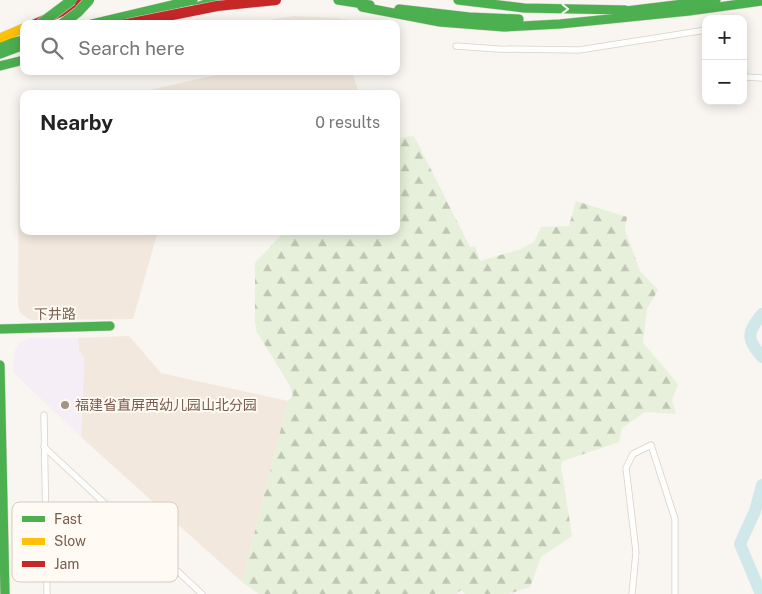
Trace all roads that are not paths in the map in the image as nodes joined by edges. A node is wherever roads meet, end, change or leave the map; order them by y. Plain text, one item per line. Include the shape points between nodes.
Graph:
1 (72, 0) edge
2 (89, 0) edge
3 (193, 0) edge
4 (213, 0) edge
5 (276, 0) edge
6 (330, 0) edge
7 (338, 0) edge
8 (458, 0) edge
9 (716, 0) edge
10 (762, 1) edge
11 (631, 10) junction
12 (43, 20) edge
13 (45, 20) edge
14 (67, 20) edge
15 (108, 20) edge
16 (147, 20) edge
17 (165, 20) edge
18 (20, 30) edge
19 (702, 31) edge
20 (20, 34) edge
21 (20, 40) edge
22 (0, 42) edge
23 (456, 46) dead end
24 (20, 47) edge
25 (20, 51) edge
26 (0, 55) edge
27 (20, 61) edge
28 (0, 66) edge
29 (110, 326) dead end
30 (0, 329) edge
31 (0, 365) edge
32 (44, 415) dead end
33 (44, 447) junction
34 (45, 502) edge
35 (103, 502) edge
36 (178, 572) edge
37 (5, 594) edge
38 (202, 594) edge
39 (632, 594) edge
40 (675, 594) edge

1 - 13 main road, bridge
2 - 12 main road
2 - 14 main road, bridge
3 - 15 main road
4 - 17 main road
5 - 16 main road, bridge via 217,6
6 - 10 main road via 428,21 497,27 586,21
7 - 11 main road via 506,19 580,18
8 -> 11 main road via 524,8
9 - 11 main road
18 - 22 main road
19 - 23 street via 579,50
20 - 22 main road
21 - 22 main road
24 - 26 main road
25 - 26 main road
27 - 28 main road
29 - 30 main road, 下井路
31 - 37 main road
32 - 33 street
33 - 34 street
33 - 35 street
36 - 38 street
39 - 40 street via 636,552 626,468 633,454 651,445 675,519

